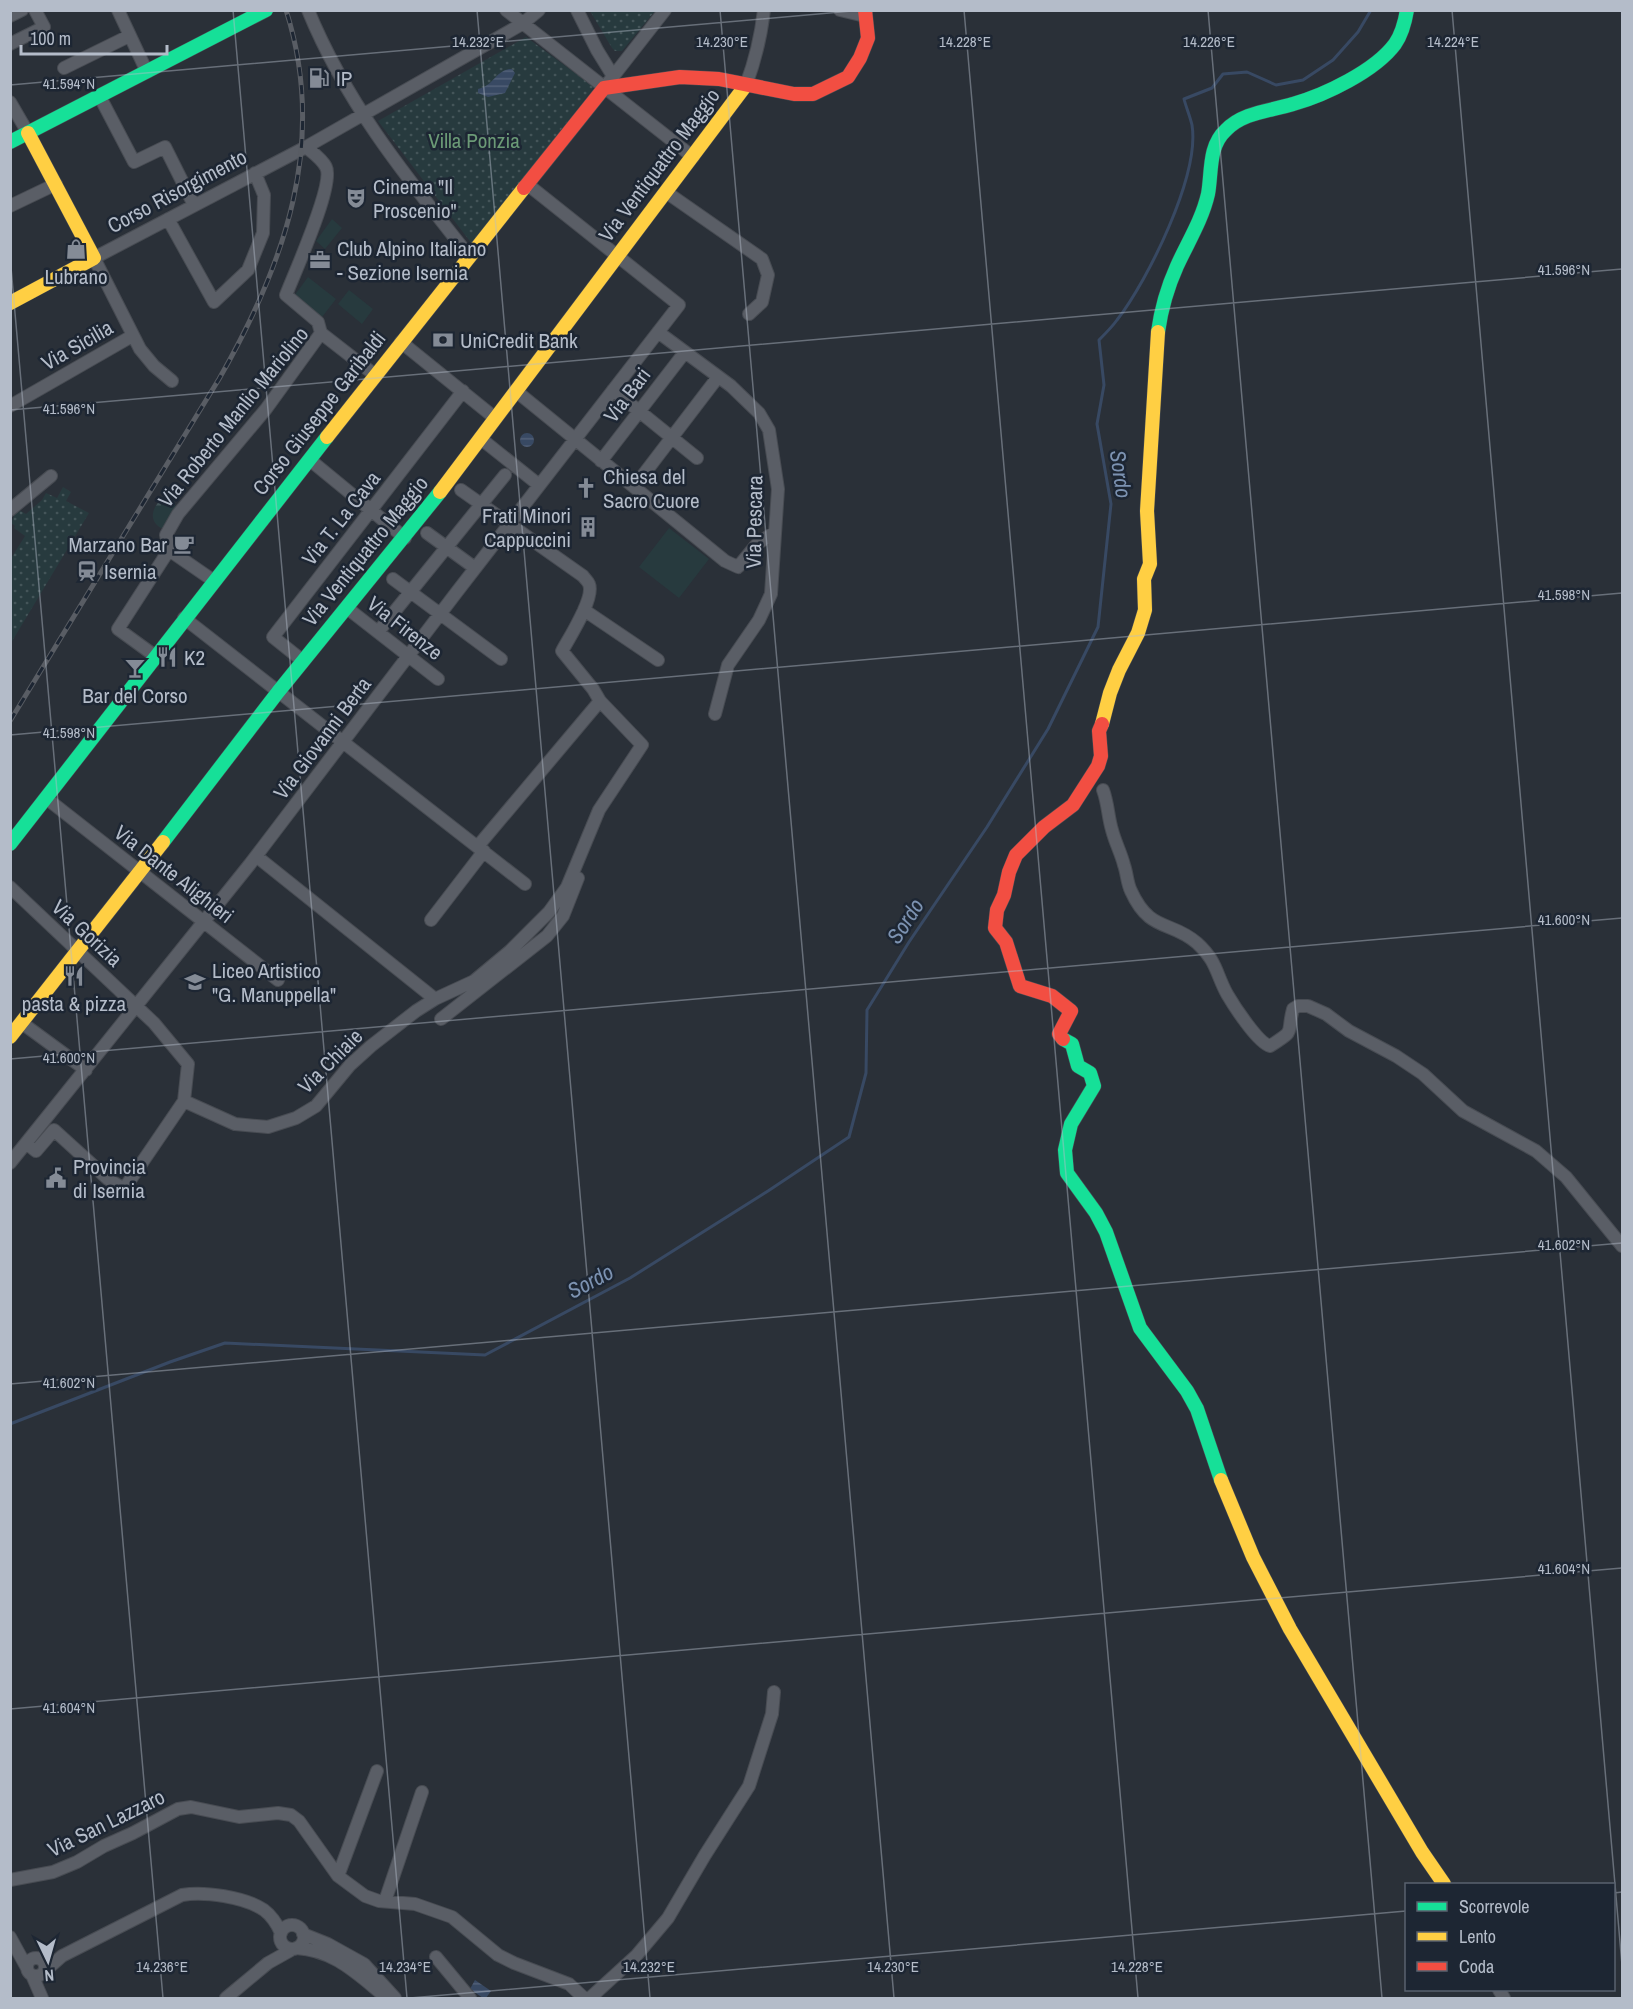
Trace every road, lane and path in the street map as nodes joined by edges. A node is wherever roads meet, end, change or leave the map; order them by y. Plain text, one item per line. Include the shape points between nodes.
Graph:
1 (22, 10) edge
2 (35, 10) edge
3 (118, 10) edge
4 (266, 10) edge
5 (308, 10) edge
6 (506, 10) edge
7 (539, 10) edge
8 (577, 10) edge
9 (665, 10) edge
10 (764, 10) edge
11 (840, 10) edge
12 (1407, 10) edge
13 (865, 13) edge
14 (10, 16) edge
15 (522, 24) junction
16 (129, 36) junction
17 (10, 44) edge
18 (597, 50) junction
19 (577, 65) junction
20 (64, 68) dead end
21 (147, 72) junction
22 (613, 75) junction
23 (746, 85) junction
24 (604, 88) junction
25 (99, 97) junction
26 (10, 102) edge
27 (362, 116) junction
28 (28, 133) junction
29 (10, 142) edge
30 (306, 147) junction
31 (693, 157) junction
32 (255, 173) junction
33 (56, 184) junction
34 (527, 184) junction
35 (666, 192) junction
36 (195, 205) junction
37 (10, 206) edge
38 (168, 219) junction
39 (470, 257) junction
40 (616, 257) junction
41 (94, 258) junction
42 (10, 303) edge
43 (749, 314) dead end
44 (658, 332) junction
45 (321, 333) junction
46 (132, 336) junction
47 (401, 342) junction
48 (685, 352) junction
49 (375, 375) junction
50 (718, 377) junction
51 (172, 381) dead end
52 (614, 390) junction
53 (516, 391) junction
54 (463, 392) junction
55 (10, 406) edge
56 (639, 411) junction
57 (495, 418) junction
58 (480, 438) junction
59 (672, 438) junction
60 (575, 440) junction
61 (697, 458) dead end
62 (310, 460) junction
63 (601, 461) junction
64 (505, 475) dead end
65 (51, 476) dead end
66 (539, 485) junction
67 (634, 488) junction
68 (461, 490) dead end
69 (481, 504) junction
70 (10, 510) edge
71 (371, 510) junction
72 (509, 524) junction
73 (775, 532) junction
74 (427, 533) dead end
75 (405, 538) junction
76 (446, 547) junction
77 (169, 549) junction
78 (475, 568) junction
79 (393, 579) dead end
80 (214, 580) junction
81 (410, 592) junction
82 (347, 608) junction
83 (584, 610) junction
84 (441, 614) junction
85 (184, 618) junction
86 (378, 632) junction
87 (409, 656) junction
88 (154, 658) junction
89 (501, 659) dead end
90 (658, 660) dead end
91 (303, 661) junction
92 (438, 679) dead end
93 (278, 692) junction
94 (600, 701) junction
95 (715, 714) dead end
96 (344, 743) junction
97 (1103, 790) dead end
98 (46, 798) junction
99 (10, 844) edge
100 (481, 848) junction
101 (256, 856) junction
102 (579, 860) junction
103 (139, 872) junction
104 (525, 884) dead end
105 (10, 887) edge
106 (431, 920) dead end
107 (203, 922) junction
108 (77, 951) junction
109 (278, 980) dead end
110 (435, 999) junction
111 (137, 1007) junction
112 (441, 1019) dead end
113 (22, 1023) junction
114 (10, 1037) edge
115 (86, 1070) junction
116 (184, 1101) junction
117 (26, 1143) junction
118 (13, 1155) edge
119 (1623, 1246) edge
120 (774, 1692) dead end
121 (376, 1771) dead end
122 (422, 1792) dead end
123 (338, 1876) junction
124 (10, 1880) edge
125 (1443, 1883) edge
126 (385, 1901) junction
127 (303, 1934) junction
128 (280, 1936) junction
129 (11, 1941) edge
130 (294, 1949) junction
131 (436, 1957) dead end
132 (268, 1963) junction
133 (231, 1997) edge
134 (387, 1998) edge
135 (395, 1998) edge
136 (470, 1998) edge
137 (584, 1998) edge
138 (590, 1998) edge

1 - 14 street
2 - 17 street via 44,27
3 - 16 street
4 - 21 street
5 - 27 street
6 - 15 street
7 - 15 street, Corso Risorgimento
8 - 18 street
9 - 22 street, Corso Giuseppe Garibaldi
10 - 23 street
11 - 13 street
12 - 125 street via 1394,46 1380,59 1316,96 1243,118 1227,127 1215,146 1201,220 1176,269 1158,329 1146,511 1150,564 1144,579 1145,610 1110,693 1099,731 1098,766 1073,805 1016,855 997,910 995,928 1009,948 1020,986 1052,996 1071,1011 1059,1034 1072,1044 1078,1066 1094,1078 1094,1086 1071,1124 1065,1150 1067,1173 1106,1232 1140,1328 1197,1409 1230,1505 1290,1629
13 - 23 street via 868,38 848,77 813,94
15 - 19 street
15 - 27 street, Corso Risorgimento
16 - 20 street
16 - 21 street
18 - 19 street via 591,59
18 - 22 street
19 - 22 street
19 - 24 street
21 - 25 street
22 - 24 street, Corso Giuseppe Garibaldi
23 - 24 street via 680,77
23 - 31 street, Via Ventiquattro Maggio
24 - 31 street
24 - 34 street, Corso Giuseppe Garibaldi
25 - 28 street
25 - 36 street via 134,162 165,147
26 - 28 street
27 - 30 street, Corso Risorgimento
27 - 39 street
28 - 29 street
28 - 33 street
30 - 32 street, Corso Risorgimento
30 - 45 street via 326,166 328,180 285,296 318,322
31 - 35 street, Via Ventiquattro Maggio
32 - 36 street, Corso Risorgimento
32 - 38 street via 264,195 263,233 248,270 214,302
33 - 37 street
33 - 41 street
34 - 39 street, Corso Giuseppe Garibaldi
34 - 40 street
35 - 40 street, Via Ventiquattro Maggio
35 - 43 street via 762,259 768,274 762,302
36 - 38 street, Corso Risorgimento
38 - 41 street, Corso Risorgimento
39 - 47 street, Corso Giuseppe Garibaldi
40 - 44 street, Via Giovanni Berta via 679,305
40 - 53 street, Via Ventiquattro Maggio
41 - 42 street, Corso Risorgimento
41 - 46 street
44 - 48 street, Via Pescara
44 - 52 street, Via Giovanni Berta
45 - 49 street, Via Roberto Manlio Mariolino
45 - 77 street, Via Roberto Manlio Mariolino via 266,409 178,514 166,535
46 - 51 street via 154,366
46 - 55 street, Via Sicilia
47 - 49 street, Corso Giuseppe Garibaldi
47 - 54 street
48 - 50 street, Via Pescara
48 - 56 street, Via Bari
49 - 62 street, Corso Giuseppe Garibaldi
50 - 59 street
50 - 73 street, Via Pescara via 759,413 769,430 778,489
52 - 56 street
52 - 60 street, Via Giovanni Berta
53 - 57 street, Via Ventiquattro Maggio
53 - 60 street
54 - 57 street
54 - 71 street, Via T. La Cava
56 - 59 street
56 - 63 street, Via Bari
57 - 58 street, Via Ventiquattro Maggio
58 - 66 street
58 - 75 street, Via Ventiquattro Maggio
59 - 61 street
59 - 67 street
60 - 63 street
60 - 66 street, Via Giovanni Berta
62 - 71 street
62 - 80 street, Corso Giuseppe Garibaldi
63 - 67 street
64 - 69 street
65 - 70 street
66 - 72 street, Via Giovanni Berta
67 - 73 street via 725,561 738,567 757,544
68 - 69 street
69 - 72 street
69 - 76 street
71 - 75 street
71 - 91 street, Via T. La Cava via 273,637
72 - 78 street, Via Giovanni Berta
72 - 83 street via 590,584
73 - 95 street, Via Pescara via 771,594 759,620 728,665
74 - 76 street
75 - 82 street, Via Ventiquattro Maggio
76 - 78 street
76 - 81 street
77 - 80 street
77 - 88 street via 118,629
78 - 84 street, Via Giovanni Berta
79 - 81 street
80 - 85 street, Corso Giuseppe Garibaldi
81 - 84 street
81 - 86 street
82 - 86 street, Via Firenze
82 - 91 street, Via Ventiquattro Maggio
83 - 90 street
83 - 94 street via 562,651
84 - 87 street, Via Giovanni Berta
84 - 89 street
85 - 88 street, Corso Giuseppe Garibaldi
85 - 93 street
86 - 87 street, Via Firenze
87 - 92 street, Via Firenze
87 - 96 street, Via Giovanni Berta
88 - 98 street, Corso Giuseppe Garibaldi
91 - 93 street, Via Ventiquattro Maggio
93 - 96 street
93 - 103 street, Via Ventiquattro Maggio
94 - 100 street
94 - 102 street via 642,745 599,810
96 - 100 street
96 - 101 street, Via Giovanni Berta
97 - 119 street via 1131,890 1146,915 1190,938 1206,952 1228,995 1260,1041 1270,1046 1287,1035 1293,1009 1298,1006 1326,1014 1423,1074 1463,1111 1536,1151 1566,1177
98 - 99 street, Corso Giuseppe Garibaldi
98 - 103 street, Via Dante Alighieri
100 - 104 street
100 - 106 street
101 - 107 street, Via Giovanni Berta
101 - 110 street
102 - 110 street, Via Chiaie via 567,886 533,929 474,981
102 - 112 street via 582,870 563,916 547,936
103 - 107 street, Via Dante Alighieri
103 - 108 street, Via Ventiquattro Maggio
105 - 108 street, Via Gorizia
107 - 109 street, Via Dante Alighieri
107 - 111 street, Via Giovanni Berta
108 - 111 street, Via Gorizia
108 - 113 street, Via Ventiquattro Maggio
110 - 116 street, Via Chiaie via 370,1046 316,1106 296,1118 268,1127 235,1124
111 - 115 street, Via Giovanni Berta
111 - 116 street, Via Gorizia via 188,1064
113 - 114 street, Via Ventiquattro Maggio
113 - 115 street
115 - 117 street, Via Giovanni Berta
116 - 117 street via 124,1189 54,1130 36,1152
117 - 118 street, Via Giovanni Berta
120 - 138 street via 772,1714 749,1786 668,1918 636,1956
121 - 123 street
122 - 126 street
123 - 124 street, Via San Lazzaro via 291,1815 239,1817 191,1807 178,1809 53,1872
123 - 126 street, Via San Lazzaro via 365,1896
126 - 137 street, Via San Lazzaro via 415,1904 452,1917 498,1954 569,1984
127 - 128 street via 290,1926
127 - 130 street via 301,1944
127 - 135 street via 364,1964
128 - 129 street via 272,1917 264,1910 250,1903 202,1893 182,1895 36,1969
128 - 130 street via 283,1945
128 - 132 street
130 - 132 street
130 - 134 street via 333,1957
131 - 136 street
132 - 133 street

